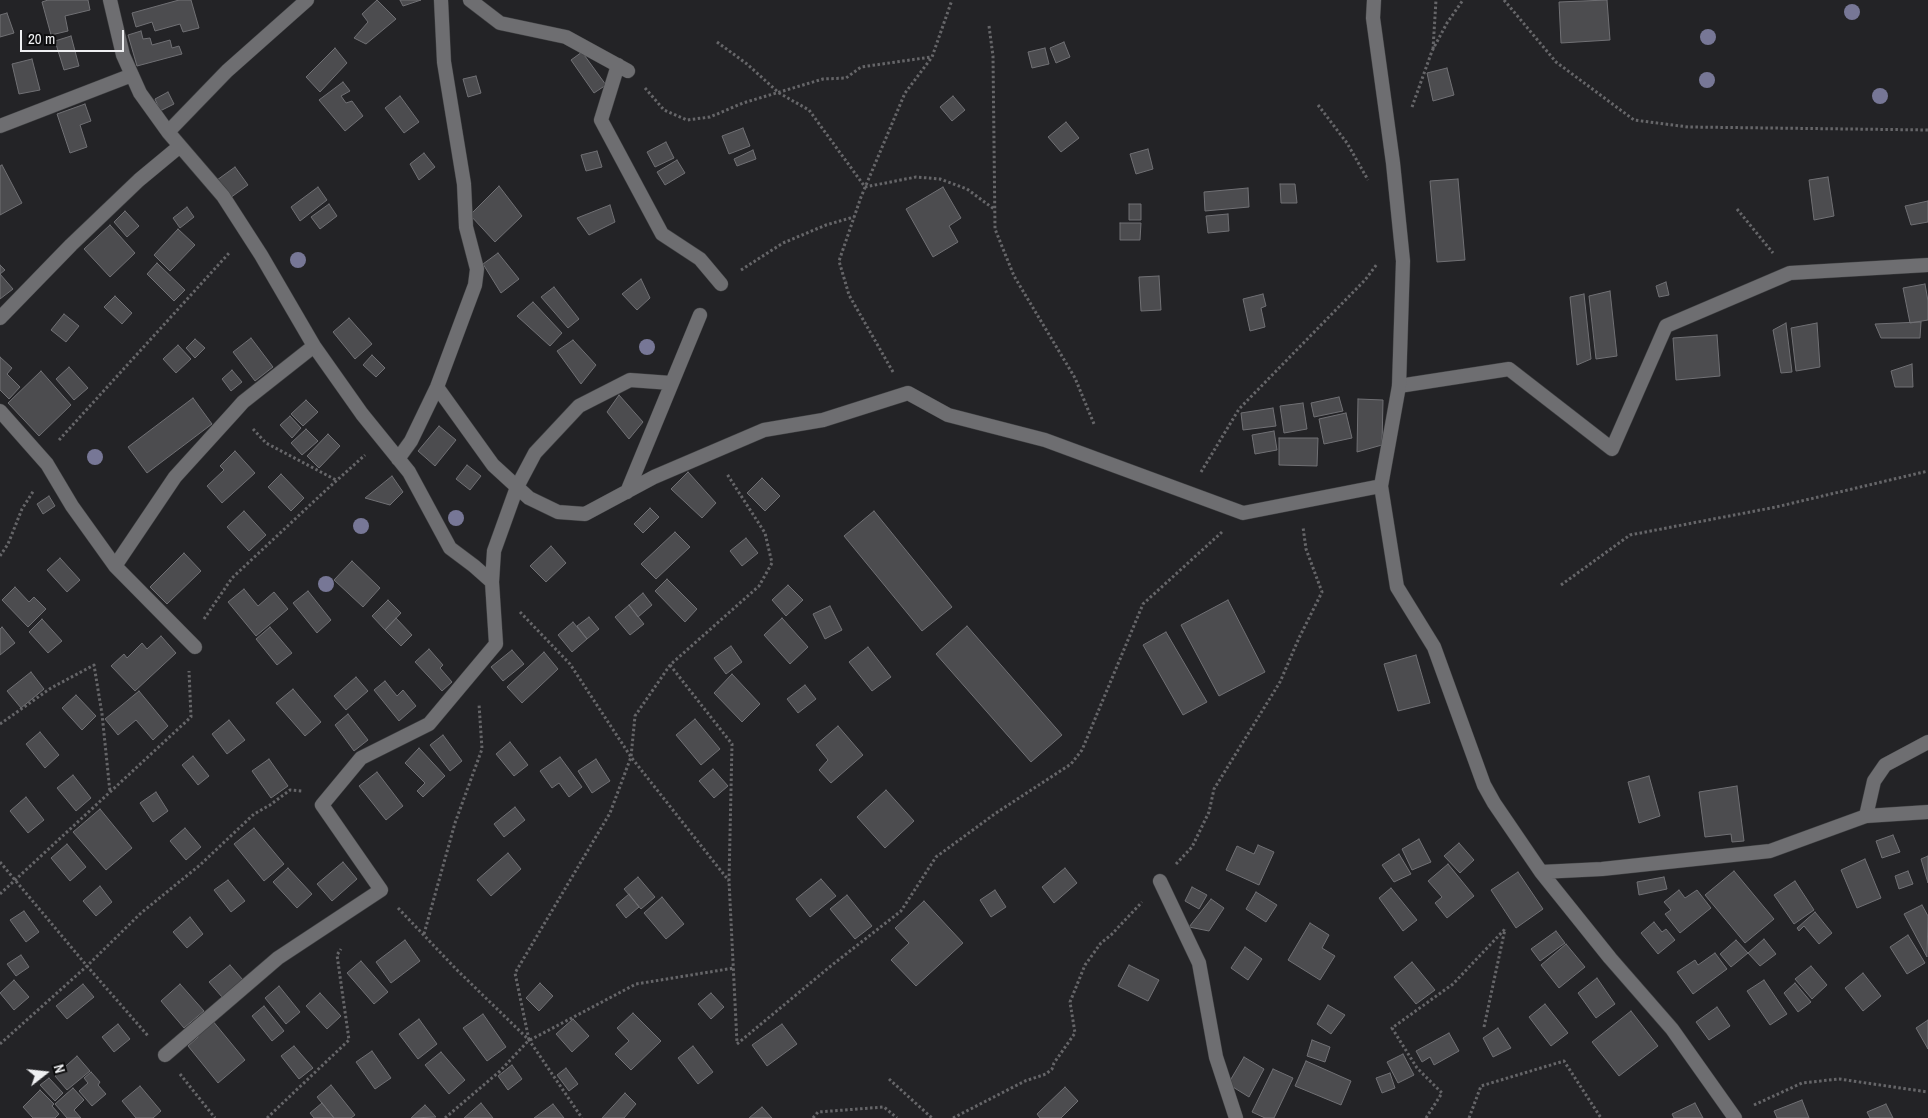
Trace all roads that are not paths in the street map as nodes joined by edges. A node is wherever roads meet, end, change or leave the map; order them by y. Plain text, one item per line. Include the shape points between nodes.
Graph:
1 (110, 0) edge
2 (307, 0) edge
3 (441, 0) edge
4 (470, 0) edge
5 (1374, 0) edge
6 (132, 75) junction
7 (0, 126) edge
8 (168, 132) junction
9 (180, 146) junction
10 (1928, 265) edge
11 (721, 284) road end
12 (700, 315) dead end
13 (0, 318) edge
14 (314, 346) junction
15 (671, 383) junction
16 (1399, 386) junction
17 (437, 387) junction
18 (0, 411) edge
19 (398, 459) junction
20 (1382, 486) junction
21 (517, 487) junction
22 (627, 492) junction
23 (115, 566) junction
24 (492, 582) junction
25 (195, 647) dead end
26 (1928, 742) edge
27 (1928, 812) edge
28 (1866, 816) junction
29 (1541, 872) junction
30 (1160, 881) road end
31 (165, 1055) road end
32 (1734, 1116) edge
33 (1236, 1118) edge

1 - 6 street via 123,55
2 - 8 street via 227,71
3 - 17 street via 444,62 464,184 466,226 477,269 475,285
4 - 11 street via 500,23 566,37 623,68 601,120 662,234 700,259
5 - 16 street via 1373,18 1403,261
6 - 7 street
6 - 8 street via 140,93
8 - 9 street
9 - 13 street via 118,200
9 - 14 street via 223,196
10 - 16 street via 1790,273 1666,326 1612,449 1509,370
12 - 15 street
14 - 19 street
14 - 23 street via 243,402 175,477
15 - 21 street via 630,380 579,406 535,453
15 - 22 street
16 - 20 street
17 - 19 street via 411,441
17 - 21 street via 494,465
18 - 23 street via 46,464
19 - 24 street via 410,472 450,548
20 - 22 street via 1243,513 1045,440 948,415 908,393 823,420 764,430 654,477
20 - 29 street via 1397,587 1434,647 1484,785
21 - 22 street via 529,498 558,512 585,514
21 - 24 street via 494,551
23 - 25 street
24 - 31 street via 496,644 429,724 361,758 322,804 381,890 278,958
26 - 28 street via 1885,765 1874,781
27 - 28 street
28 - 29 street via 1770,851 1602,869
29 - 32 street via 1672,1029
30 - 33 street via 1199,963 1216,1057

